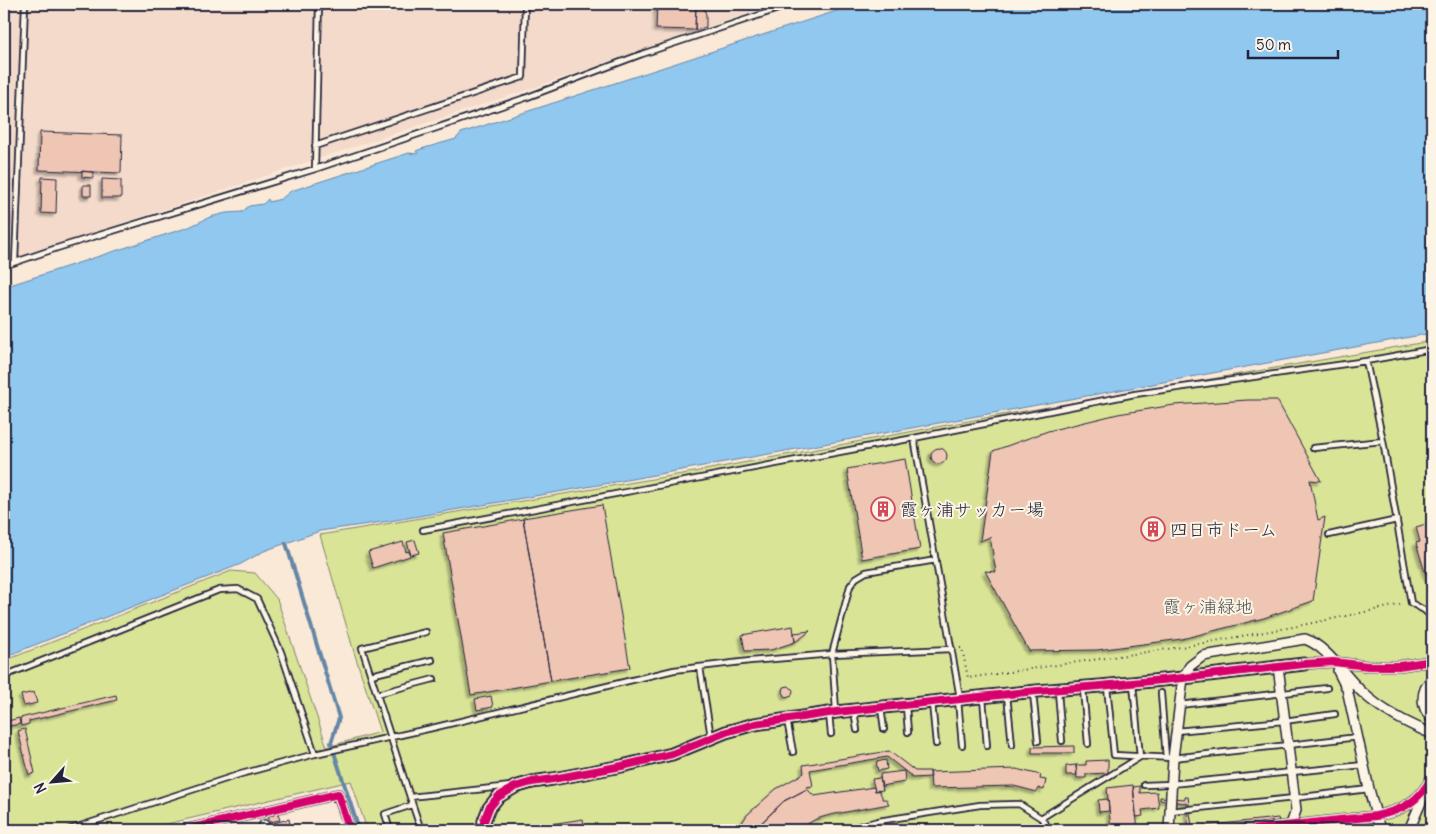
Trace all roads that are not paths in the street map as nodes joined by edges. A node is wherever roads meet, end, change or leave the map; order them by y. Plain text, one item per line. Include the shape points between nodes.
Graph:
1 (24, 4) edge
2 (319, 4) edge
3 (525, 4) edge
4 (793, 4) edge
5 (315, 146) junction
6 (314, 169) junction
7 (15, 262) junction
8 (4, 266) edge
9 (1432, 349) edge
10 (1366, 361) junction
11 (914, 438) junction
12 (1383, 441) junction
13 (1313, 448) dead end
14 (1397, 520) junction
15 (423, 530) dead end
16 (1329, 535) dead end
17 (936, 560) junction
18 (1432, 617) edge
19 (426, 632) dead end
20 (952, 649) junction
21 (832, 654) junction
22 (432, 660) dead end
23 (1432, 661) edge
24 (1333, 662) junction
25 (1304, 664) joint
26 (1278, 666) junction
27 (700, 667) junction
28 (371, 675) junction
29 (4, 676) edge
30 (1183, 678) junction
31 (434, 679) dead end
32 (1432, 679) edge
33 (1133, 683) junction
34 (1107, 686) junction
35 (1083, 688) junction
36 (1327, 688) dead end
37 (1058, 689) junction
38 (1032, 691) junction
39 (1160, 693) dead end
40 (377, 694) junction
41 (1007, 694) junction
42 (1281, 694) junction
43 (983, 696) junction
44 (959, 699) junction
45 (932, 702) junction
46 (906, 705) junction
47 (1179, 705) junction
48 (881, 707) junction
49 (853, 710) junction
50 (832, 712) junction
51 (1335, 714) dead end
52 (787, 719) junction
53 (1432, 719) edge
54 (1284, 721) junction
55 (884, 729) dead end
56 (856, 730) dead end
57 (908, 732) dead end
58 (1176, 732) junction
59 (831, 734) dead end
60 (1432, 734) edge
61 (1358, 737) junction
62 (388, 738) junction
63 (712, 738) junction
64 (1038, 741) dead end
65 (1062, 741) dead end
66 (936, 744) dead end
67 (1088, 744) dead end
68 (962, 745) dead end
69 (1012, 745) dead end
70 (987, 746) dead end
71 (1287, 746) junction
72 (793, 752) dead end
73 (315, 754) junction
74 (1140, 757) junction
75 (1170, 758) junction
76 (1364, 765) junction
77 (1290, 772) junction
78 (1431, 780) edge
79 (525, 784) junction
80 (1171, 784) junction
81 (1144, 785) dead end
82 (1369, 789) junction
83 (410, 797) junction
84 (1294, 798) junction
85 (412, 805) junction
86 (1170, 810) junction
87 (1376, 816) junction
88 (1041, 818) junction
89 (1336, 826) edge
90 (1291, 828) edge
91 (68, 830) edge
92 (184, 830) edge
93 (350, 830) edge
94 (390, 830) edge
95 (421, 830) edge
96 (484, 830) edge
97 (844, 830) edge
98 (1050, 830) edge
99 (1169, 830) edge
100 (1249, 830) edge
101 (1380, 830) edge
102 (1409, 830) edge

1 - 7 lane
2 - 5 lane
3 - 5 lane via 523,76
4 - 6 lane
5 - 6 lane
6 - 7 lane
7 - 8 lane
9 - 10 lane
10 - 11 lane via 1134,394
10 - 12 lane
11 - 15 lane
11 - 17 lane
12 - 13 lane
12 - 14 lane
14 - 16 lane
14 - 18 lane via 1410,603
17 - 20 lane
17 - 21 lane via 866,572 856,578 850,586
19 - 28 lane via 362,648
20 - 21 lane
20 - 44 lane
21 - 27 lane
21 - 50 lane
22 - 28 lane
23 - 24 street via 1399,666
24 - 25 street
24 - 30 street via 1320,646 1305,639 1203,656 1190,666
24 - 60 street via 1370,700 1408,724
24 - 61 street via 1347,690
25 - 26 street
26 - 30 street
26 - 42 street
27 - 62 lane via 674,670
27 - 63 lane
28 - 40 lane
29 - 73 lane via 220,590 238,589 257,599 265,614
30 - 33 street
30 - 47 street
31 - 40 lane
32 - 53 street via 1422,698
33 - 34 street
33 - 74 lane
34 - 35 street
34 - 74 lane via 1114,755
35 - 37 street
35 - 67 lane
36 - 42 lane
37 - 38 street
37 - 65 lane
38 - 41 street
38 - 64 lane
39 - 75 lane
40 - 62 lane
41 - 43 street
41 - 69 lane
42 - 47 lane
42 - 54 street
43 - 44 street
43 - 70 lane
44 - 45 street
44 - 68 lane
45 - 46 street
45 - 66 lane
46 - 48 street
46 - 57 lane
47 - 58 street
48 - 49 street
48 - 55 lane
49 - 50 street
49 - 56 lane
50 - 52 street
50 - 59 lane
51 - 54 lane
52 - 63 street via 755,724
52 - 72 lane
54 - 58 lane
54 - 71 street
58 - 75 street
61 - 71 lane
61 - 76 street
62 - 73 lane
62 - 83 lane
63 - 79 street via 672,754
71 - 75 lane
71 - 77 street
73 - 91 lane via 241,774
74 - 75 lane
74 - 88 lane
75 - 80 street
76 - 77 lane
76 - 82 street
77 - 80 lane
77 - 84 street
78 - 87 street via 1409,805
78 - 102 street
79 - 83 lane
79 - 96 street via 498,796 489,808
80 - 81 lane
80 - 86 street
82 - 84 lane
82 - 87 street
83 - 85 lane
84 - 86 lane
84 - 90 street via 1296,810
85 - 94 lane via 385,814
85 - 95 lane
86 - 99 street
87 - 89 street
87 - 101 street
88 - 97 lane via 1020,804 980,805 878,821
88 - 98 lane
89 - 90 street
90 - 100 street
92 - 93 street via 338,794

